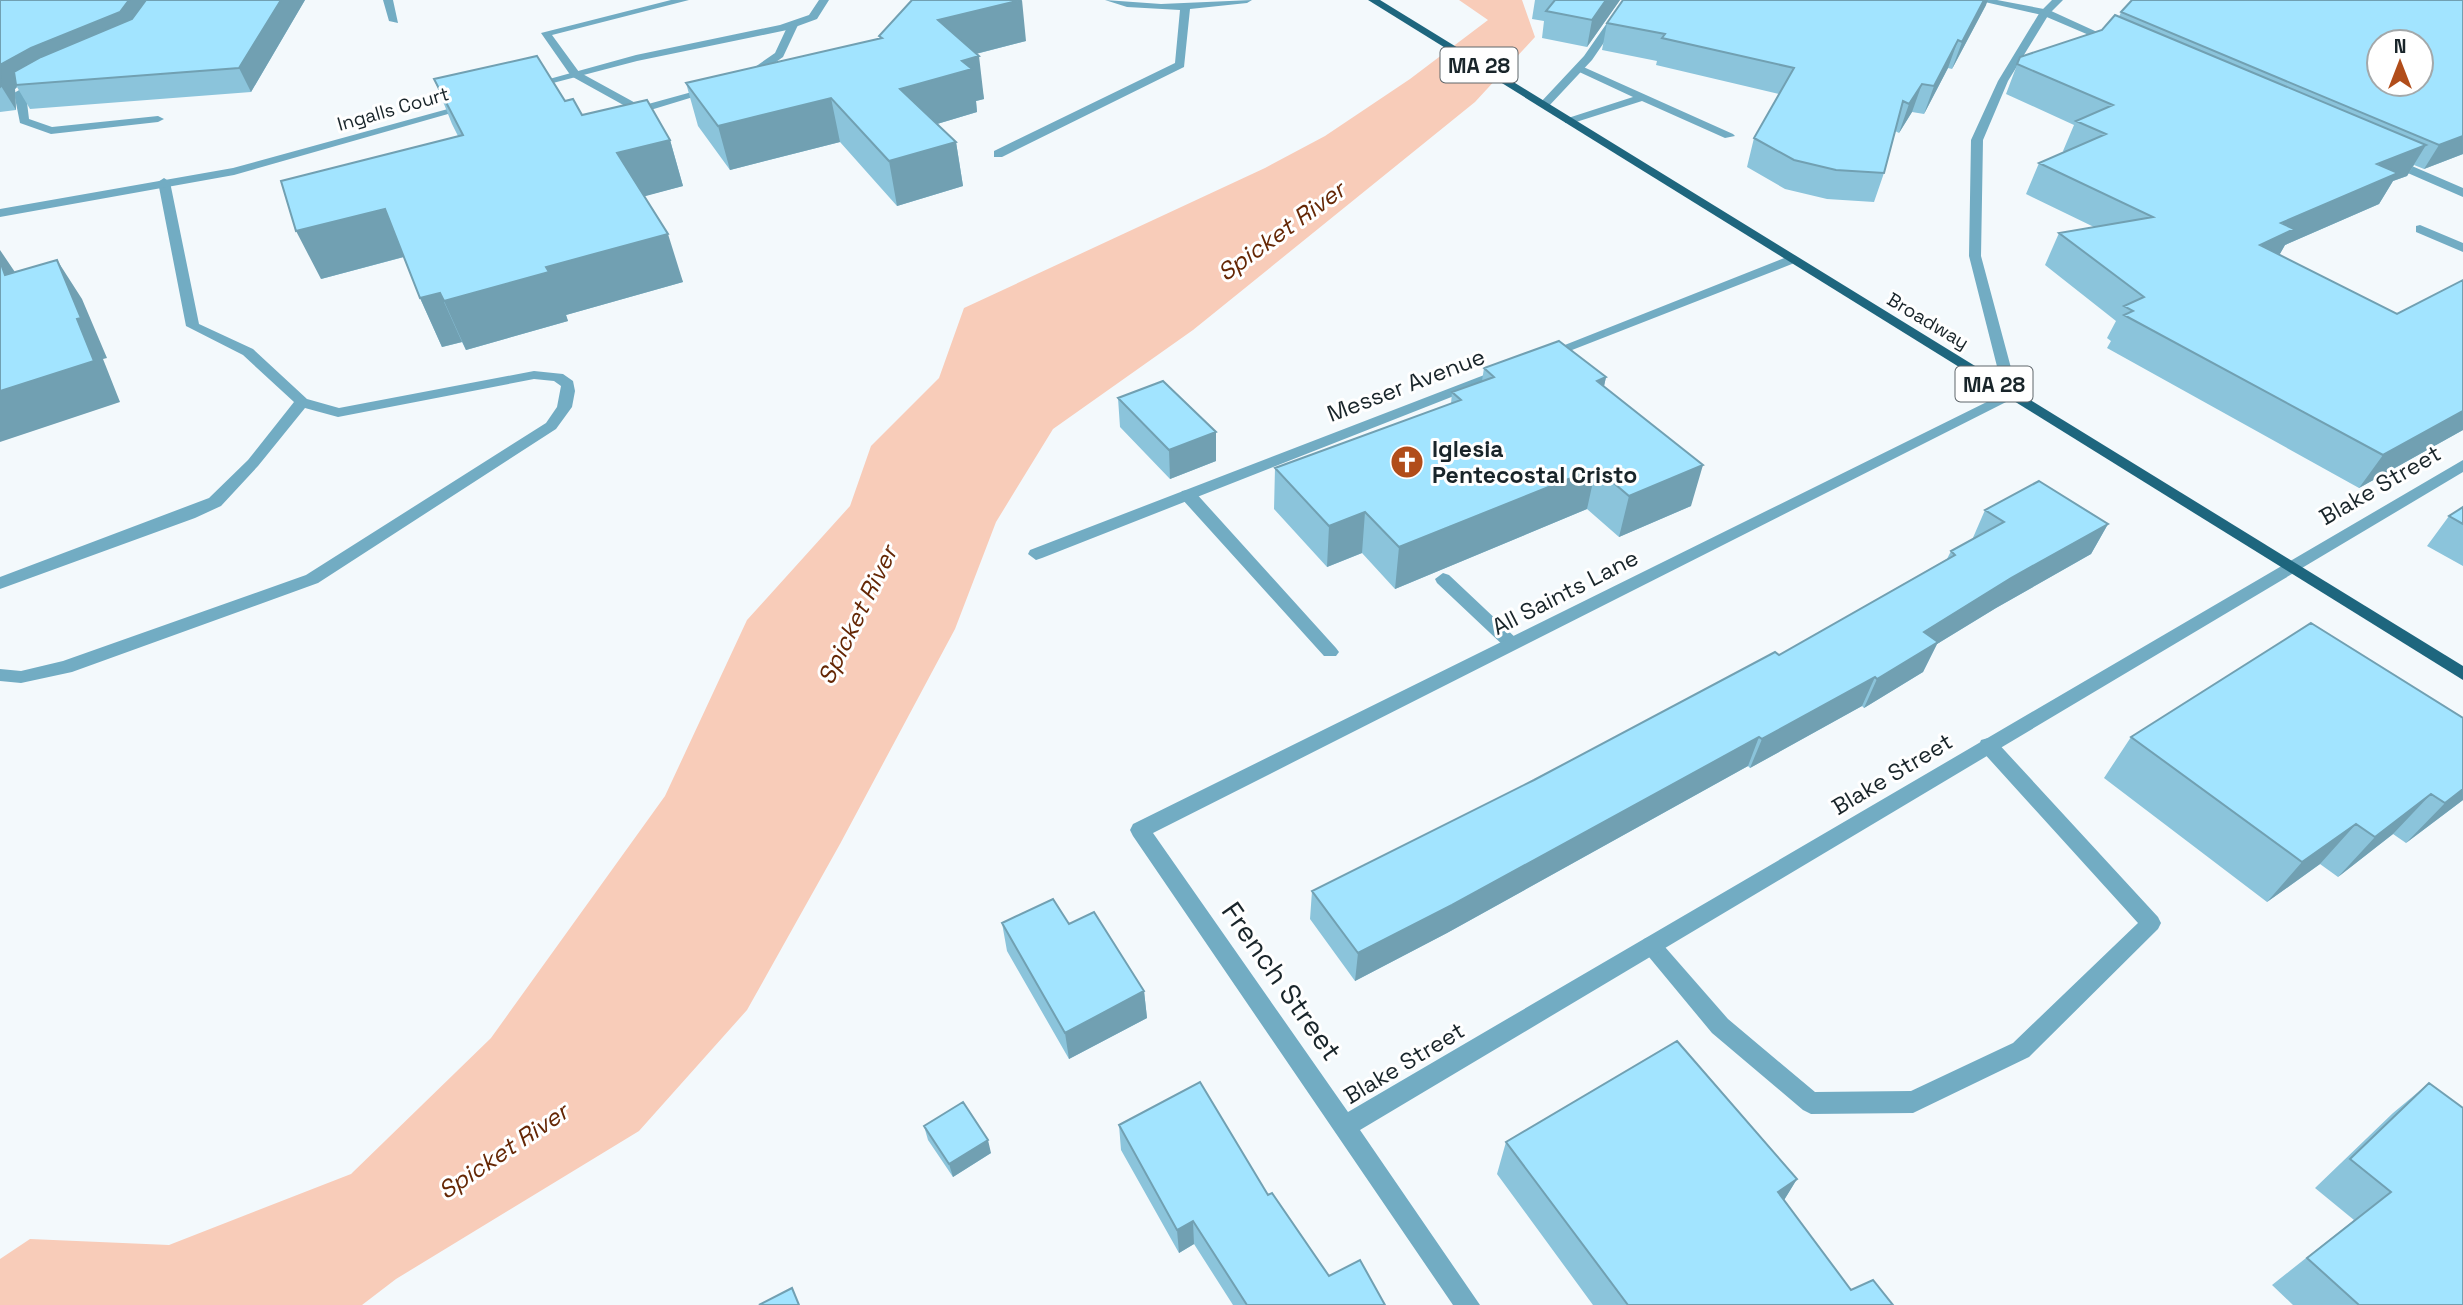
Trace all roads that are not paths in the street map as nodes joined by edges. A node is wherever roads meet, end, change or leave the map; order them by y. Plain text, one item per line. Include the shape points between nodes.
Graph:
1 (388, 0) edge
2 (684, 0) edge
3 (824, 0) edge
4 (1110, 0) edge
5 (1247, 0) edge
6 (1373, 0) edge
7 (1628, 0) edge
8 (1982, 0) edge
9 (2058, 0) edge
10 (1185, 6) junction
11 (2045, 12) junction
12 (394, 21) dead end
13 (793, 24) junction
14 (2121, 45) edge
15 (1578, 68) junction
16 (575, 74) junction
17 (50, 76) edge
18 (729, 85) edge
19 (716, 88) edge
20 (517, 90) edge
21 (1643, 97) junction
22 (478, 103) edge
23 (1544, 105) junction
24 (158, 119) dead end
25 (1569, 121) junction
26 (1729, 136) dead end
27 (998, 154) dead end
28 (2374, 154) edge
29 (164, 182) junction
30 (2463, 193) edge
31 (0, 213) edge
32 (2420, 229) dead end
33 (2463, 248) edge
34 (1792, 259) junction
35 (2011, 394) junction
36 (302, 402) junction
37 (2463, 465) edge
38 (1188, 495) junction
39 (1036, 554) dead end
40 (2289, 566) junction
41 (1443, 579) dead end
42 (0, 583) edge
43 (1512, 644) junction
44 (1330, 652) dead end
45 (2463, 674) edge
46 (0, 675) edge
47 (1988, 745) junction
48 (1140, 830) joint
49 (1651, 945) junction
50 (1346, 1126) junction
51 (1468, 1305) edge

1 - 12 street
2 - 16 street via 546,33
3 - 13 street via 813,17
4 - 10 street via 1137,7
5 - 10 street
6 - 23 main road, Broadway / MA 28
7 - 15 street
8 - 11 street
9 - 11 street
10 - 27 street via 1180,65
11 - 14 street
11 - 35 street via 2003,81 1977,140 1975,256
13 - 16 street
13 - 18 street via 779,55
15 - 21 street
15 - 23 street
16 - 19 street via 640,110
16 - 20 street
17 - 24 street via 20,93 24,121 51,131
21 - 25 street
21 - 26 street
22 - 29 street, Ingalls Court via 234,171
23 - 25 main road, Broadway / MA 28
25 - 34 main road, Broadway / MA 28
28 - 30 street
29 - 31 street, Ingalls Court
29 - 36 street via 193,326 248,352
32 - 33 street
34 - 35 main road, Broadway / MA 28
34 - 38 street, Messer Avenue
35 - 40 main road, Broadway / MA 28
35 - 43 street, All Saints Lane
36 - 42 street via 215,502
36 - 46 street via 338,413 534,375 558,377 568,384 564,412 551,426 312,579 66,667 21,677
37 - 40 street, Blake Street
38 - 39 street, Messer Avenue
38 - 44 street
40 - 45 main road, Broadway / MA 28
40 - 47 street, Blake Street
41 - 43 street
43 - 48 street, All Saints Lane
47 - 49 street, Blake Street
47 - 49 street via 2151,923 2021,1050 1913,1102 1811,1103 1720,1026
48 - 50 street, French Street
49 - 50 street, Blake Street
50 - 51 street, French Street

